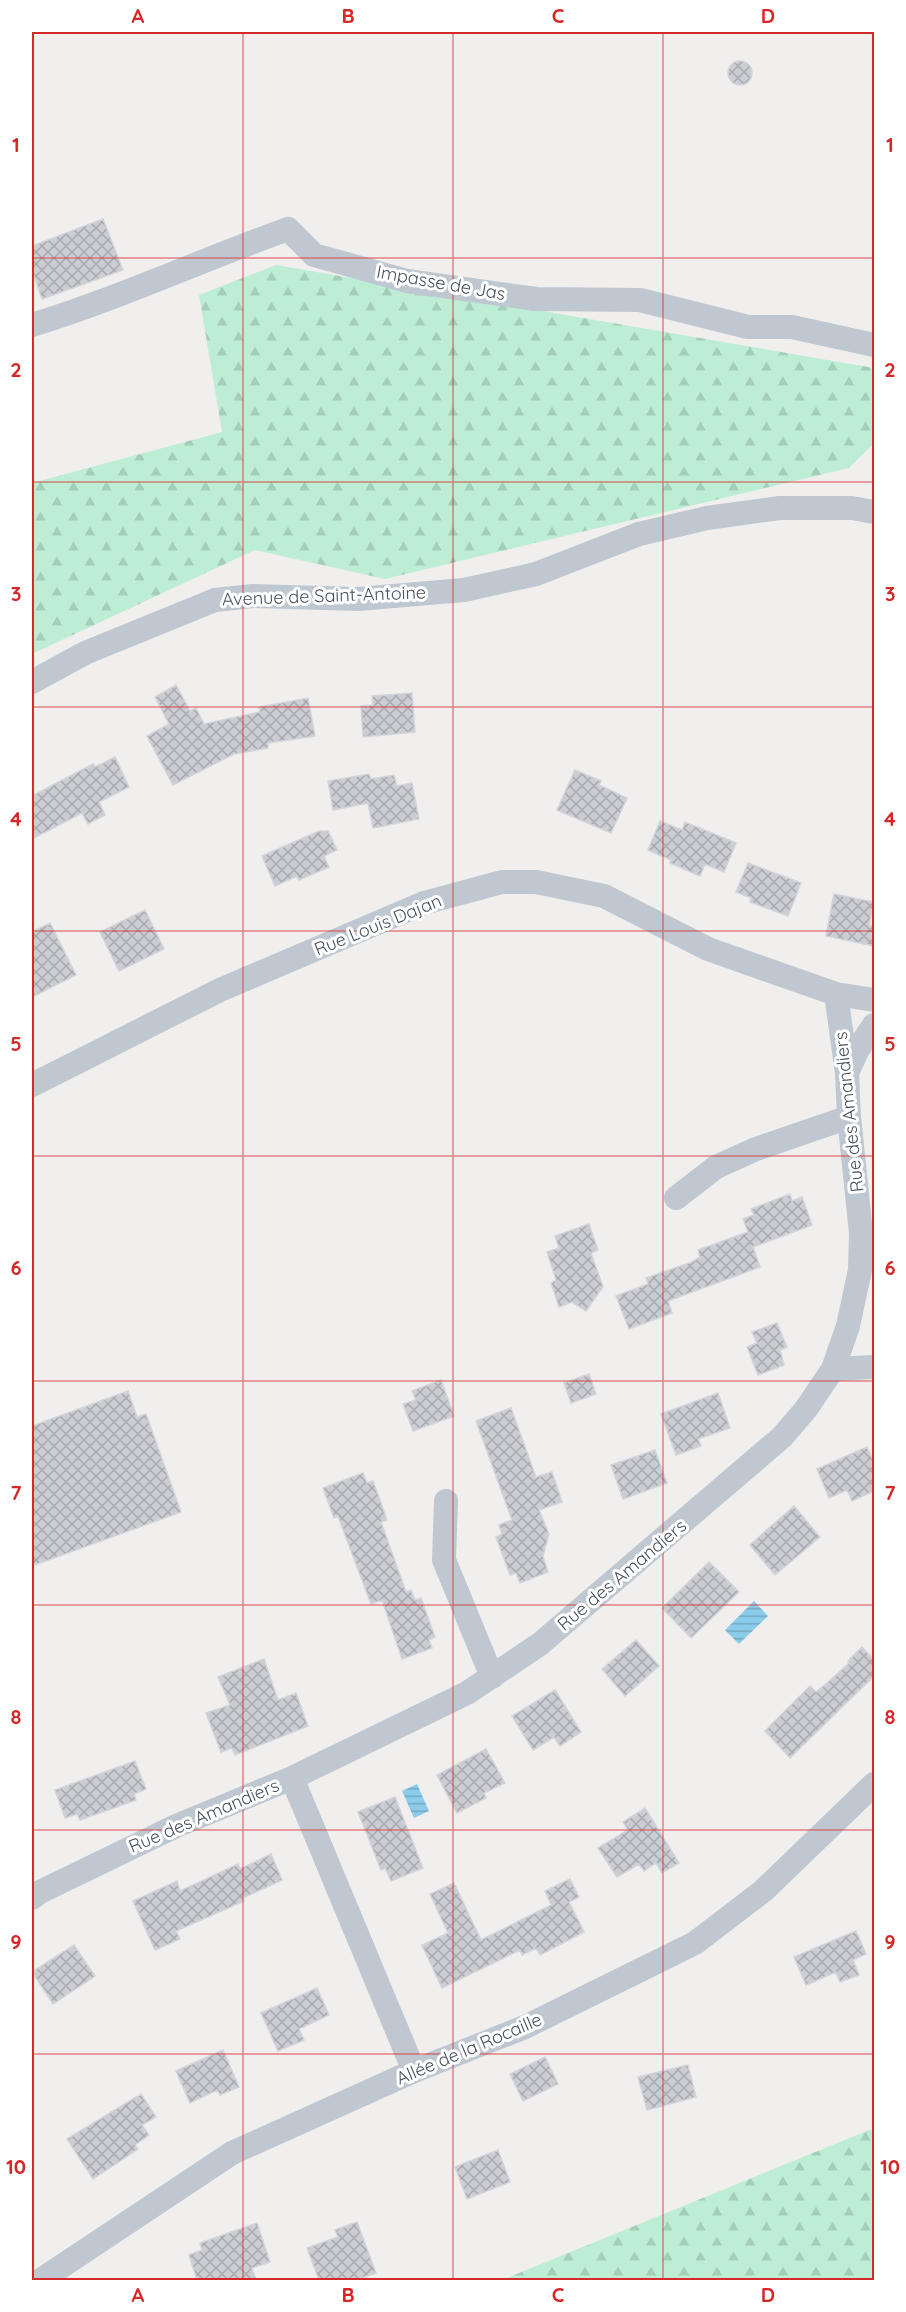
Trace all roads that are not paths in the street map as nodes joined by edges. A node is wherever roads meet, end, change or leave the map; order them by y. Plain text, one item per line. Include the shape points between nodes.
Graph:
1 (32, 325) edge
2 (874, 345) edge
3 (874, 512) edge
4 (32, 682) edge
5 (836, 994) junction
6 (874, 1000) edge
7 (874, 1025) edge
8 (847, 1073) junction
9 (32, 1084) edge
10 (849, 1117) junction
11 (676, 1198) dead end
12 (874, 1367) edge
13 (833, 1369) junction
14 (446, 1501) dead end
15 (492, 1677) junction
16 (292, 1778) junction
17 (874, 1784) edge
18 (34, 1889) edge
19 (414, 2071) junction
20 (41, 2280) edge

1 - 2 street, Impasse de Jas via 93,306 288,229 314,255 407,281 536,299 640,300 748,327 792,327
3 - 4 street, Avenue de Saint-Antoine via 852,507 780,508 707,518 639,534 536,574 464,590 358,598 253,596 215,600 85,653
5 - 6 street, Rue Louis Dajan
5 - 8 street, Rue des Amandiers
5 - 9 street, Rue Louis Dajan via 708,949 604,896 536,882 502,882 424,903 220,990
7 - 8 street
8 - 10 street, Rue des Amandiers
10 - 11 street via 716,1167
10 - 13 street, Rue des Amandiers via 861,1233 860,1270 848,1326
12 - 13 street
13 - 15 street, Rue des Amandiers via 782,1437 540,1644
14 - 15 street via 444,1560
15 - 16 street, Rue des Amandiers via 467,1693
16 - 18 street, Rue des Amandiers
16 - 19 street
17 - 19 street, Allée de la Rocaille via 764,1891 695,1943 525,2027
19 - 20 street, Allée de la Rocaille via 232,2153

